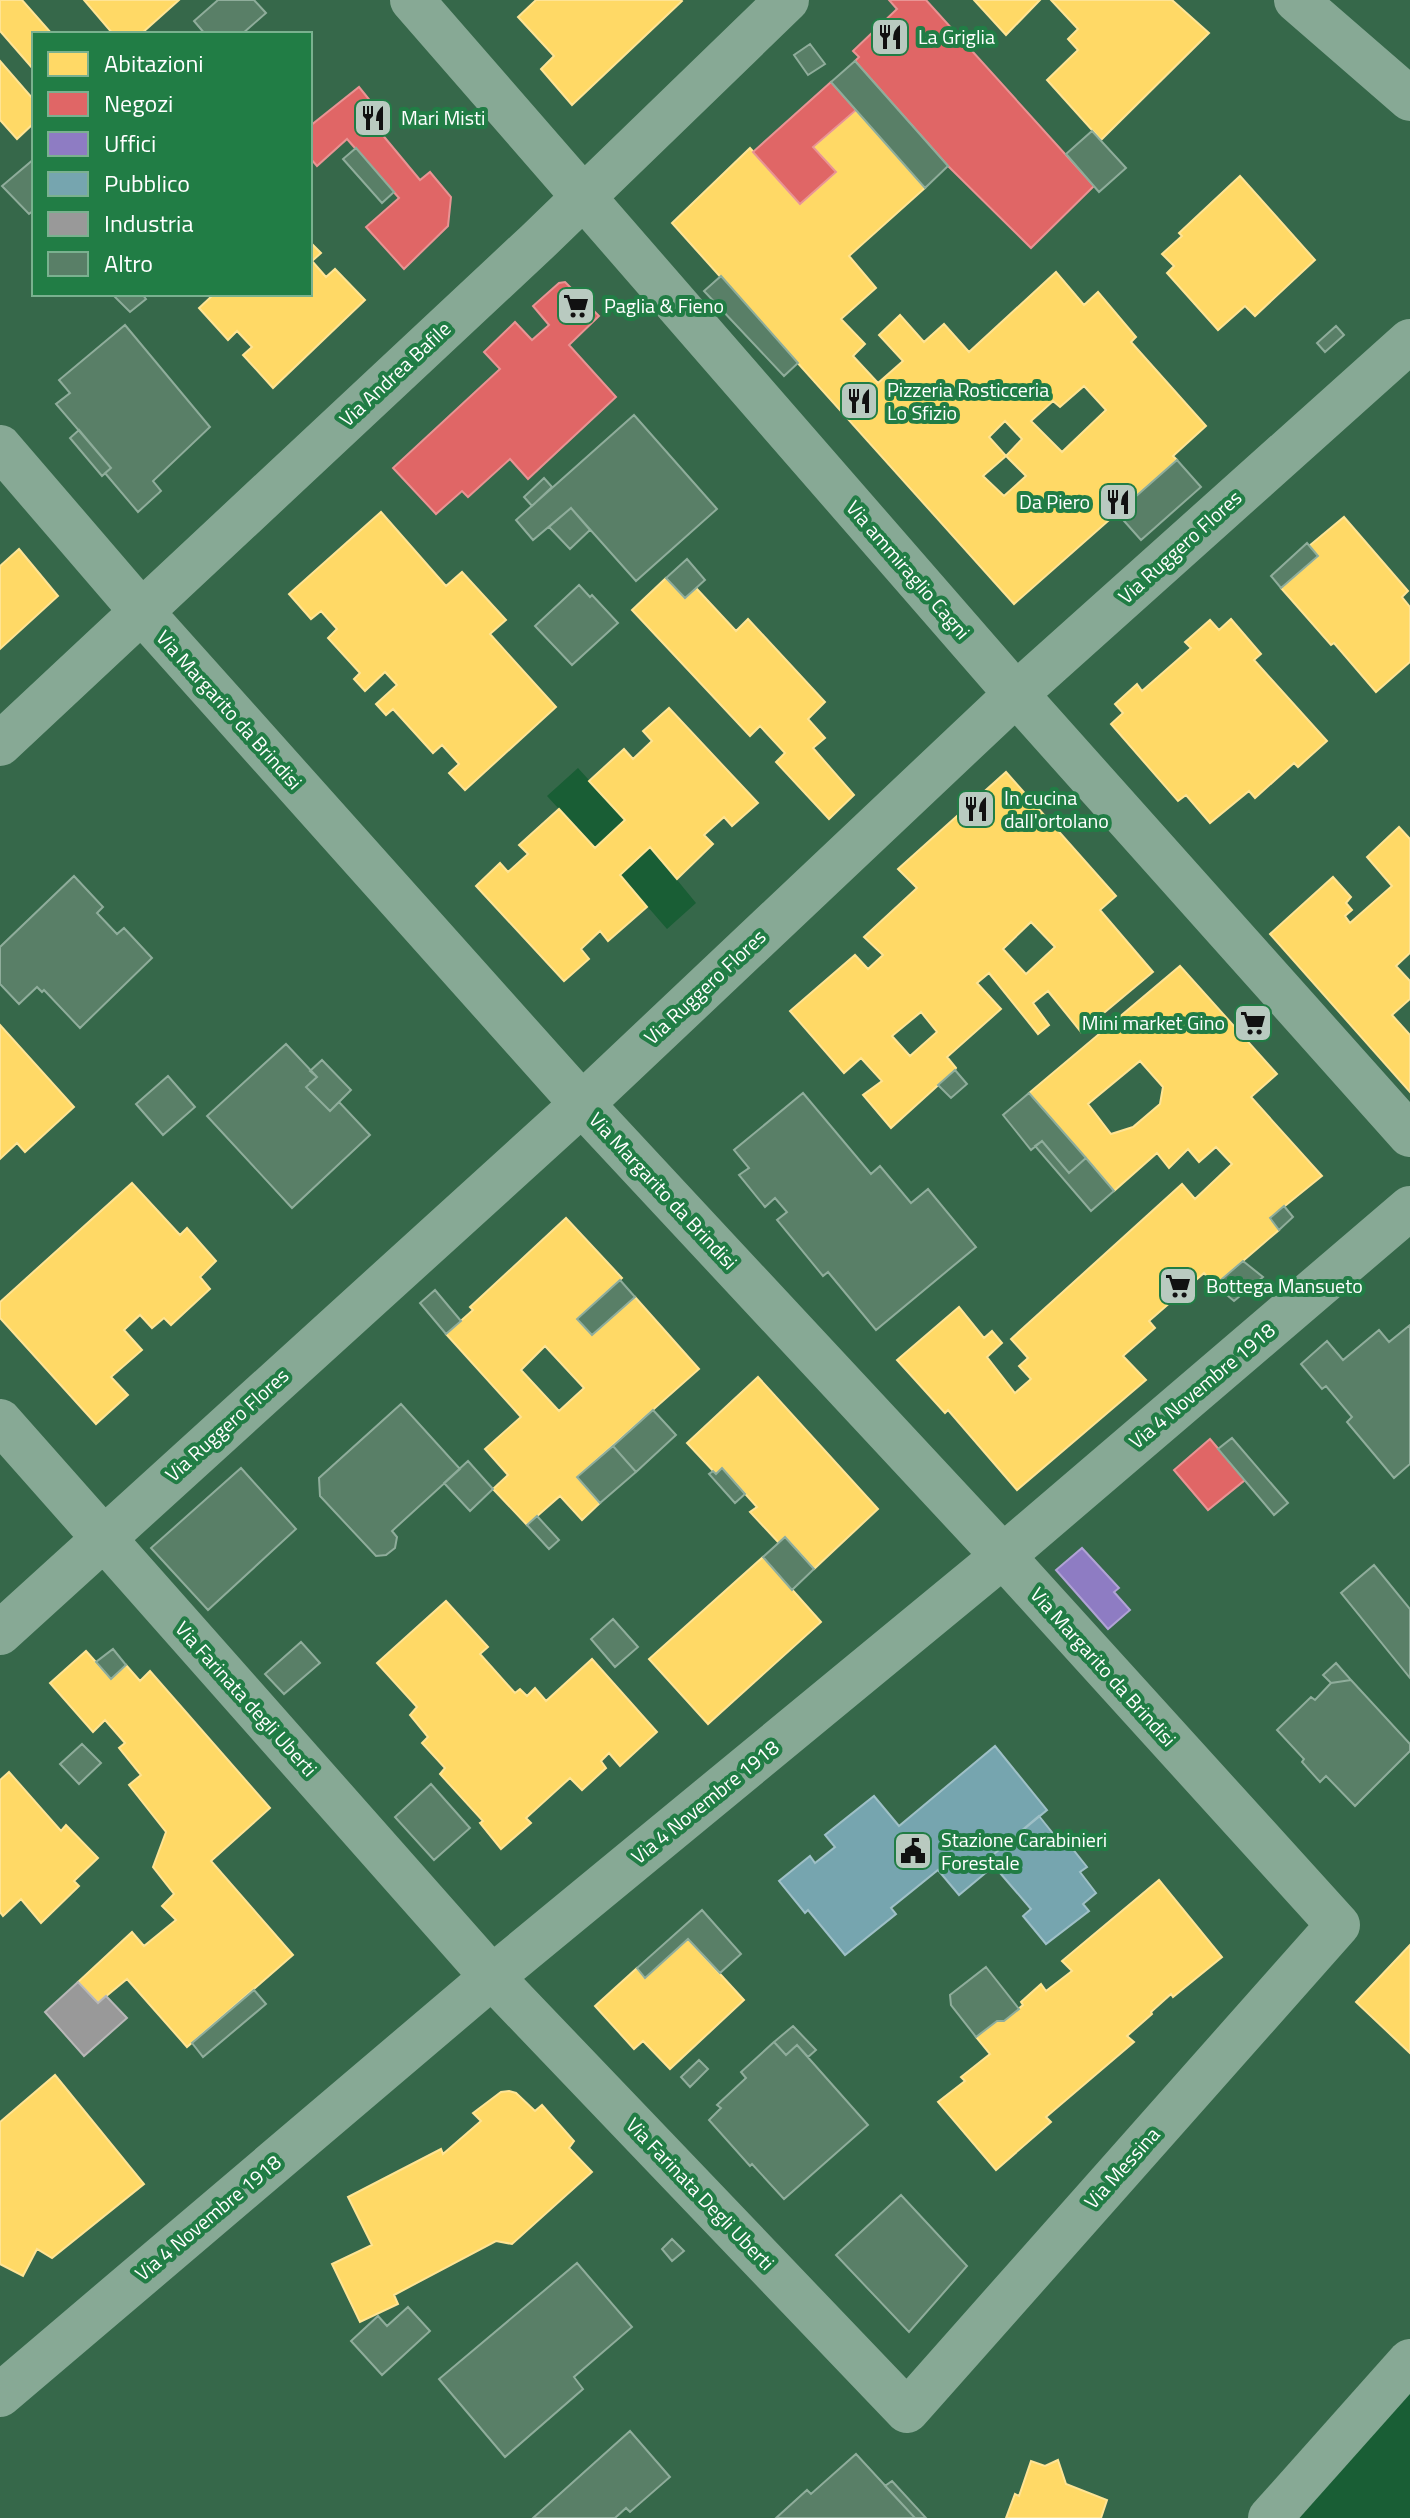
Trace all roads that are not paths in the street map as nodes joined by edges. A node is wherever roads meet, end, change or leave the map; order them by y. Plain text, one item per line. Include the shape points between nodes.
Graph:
1 (412, 0) edge
2 (787, 0) edge
3 (1296, 0) edge
4 (1410, 99) edge
5 (584, 196) junction
6 (1410, 341) edge
7 (0, 447) edge
8 (141, 611) junction
9 (1016, 694) junction
10 (0, 744) edge
11 (582, 1104) junction
12 (1410, 1135) edge
13 (1410, 1208) edge
14 (0, 1421) edge
15 (102, 1538) junction
16 (1003, 1556) junction
17 (0, 1633) edge
18 (1338, 1925) joint
19 (492, 1977) junction
20 (1410, 2361) edge
21 (0, 2395) edge
22 (907, 2411) joint
23 (1270, 2518) edge

1 - 5 street, Via ammiraglio Cagni
2 - 5 street, Via Andrea Bafile
3 - 4 street
5 - 8 street, Via Andrea Bafile
5 - 9 street, Via ammiraglio Cagni
6 - 9 street, Via Ruggero Flores
7 - 8 street, Via Margarito da Brindisi
8 - 10 street, Via Andrea Bafile
8 - 11 street, Via Margarito da Brindisi
9 - 11 street, Via Ruggero Flores
9 - 12 street, Via ammiraglio Cagni
11 - 15 street, Via Ruggero Flores
11 - 16 street, Via Margarito da Brindisi
13 - 16 street, Via 4 Novembre 1918
14 - 15 street, Via Farinata degli Uberti
15 - 17 street, Via Ruggero Flores
15 - 19 street, Via Farinata degli Uberti
16 - 18 street, Via Margarito da Brindisi
16 - 19 street, Via 4 Novembre 1918
18 - 22 street, Via Messina
19 - 21 street, Via 4 Novembre 1918
19 - 22 street, Via Farinata Degli Uberti
20 - 23 street

